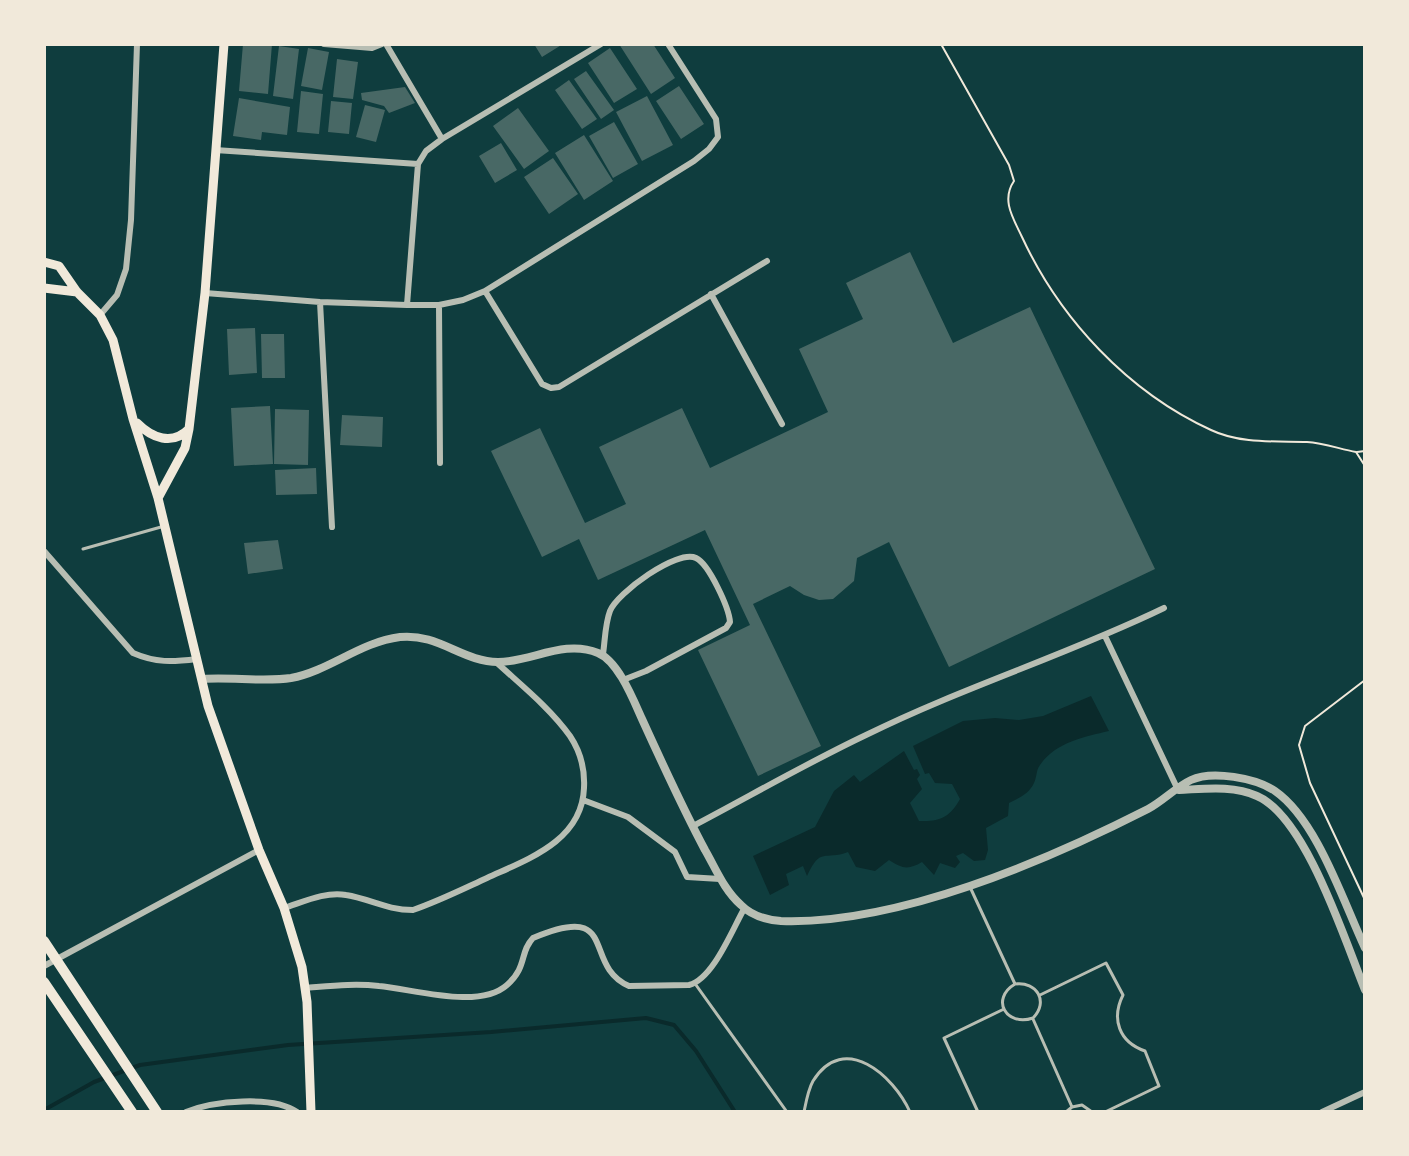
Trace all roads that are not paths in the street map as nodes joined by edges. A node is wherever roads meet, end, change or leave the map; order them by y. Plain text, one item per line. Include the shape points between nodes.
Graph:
1 (137, 44) edge
2 (224, 44) edge
3 (324, 44) edge
4 (384, 44) edge
5 (601, 44) edge
6 (668, 44) edge
7 (442, 139) junction
8 (215, 150) junction
9 (418, 164) junction
10 (767, 261) dead end
11 (44, 262) edge
12 (44, 288) edge
13 (485, 291) junction
14 (77, 292) junction
15 (205, 293) junction
16 (711, 294) junction
17 (320, 302) junction
18 (407, 305) junction
19 (439, 305) junction
20 (100, 315) junction
21 (133, 419) junction
22 (782, 424) dead end
23 (189, 429) junction
24 (440, 463) dead end
25 (158, 498) junction
26 (165, 526) junction
27 (332, 527) dead end
28 (83, 549) dead end
29 (44, 551) edge
30 (1164, 608) dead end
31 (1105, 636) junction
32 (603, 654) junction
33 (197, 659) junction
34 (496, 662) junction
35 (203, 679) junction
36 (623, 680) junction
37 (1178, 790) junction
38 (583, 800) junction
39 (693, 826) junction
40 (259, 850) junction
41 (720, 879) junction
42 (970, 887) junction
43 (284, 908) junction
44 (744, 909) junction
45 (44, 941) edge
46 (1365, 948) edge
47 (56, 959) junction
48 (44, 966) edge
49 (44, 982) edge
50 (692, 984) junction
51 (1015, 984) junction
52 (305, 988) junction
53 (1365, 990) edge
54 (1040, 995) junction
55 (1004, 1009) junction
56 (1033, 1018) junction
57 (1365, 1092) edge
58 (1072, 1107) junction
59 (132, 1112) edge
60 (157, 1112) edge
61 (186, 1112) edge
62 (297, 1112) edge
63 (311, 1112) edge
64 (787, 1112) edge
65 (804, 1112) edge
66 (910, 1112) edge
67 (978, 1112) edge
68 (1066, 1112) edge
69 (1092, 1112) edge
70 (1105, 1112) edge
71 (1322, 1112) edge

1 - 20 street via 126,269 117,295
2 - 8 main road
3 - 4 street
4 - 7 street
5 - 7 street
6 - 13 street via 716,119 714,143 655,188
7 - 9 street
8 - 9 street
8 - 15 main road
9 - 18 street
10 - 16 street
11 - 14 main road via 59,266
12 - 14 main road
13 - 16 street via 542,384 551,388
13 - 19 street
14 - 20 main road
15 - 17 street
15 - 23 main road
16 - 22 street
17 - 18 street
17 - 27 street
18 - 19 street
19 - 24 street
20 - 21 main road via 113,340
21 - 23 main road via 155,437 172,440
21 - 25 main road
23 - 25 main road via 185,448
25 - 26 main road
26 - 28 lane
26 - 33 main road
29 - 33 street via 133,653 164,663
30 - 31 street
31 - 37 street
31 - 39 street via 866,735
32 - 34 street via 566,649
32 - 36 street
32 - 36 street via 610,611 619,596 675,561 697,558 729,611 730,622 689,649
33 - 35 main road
34 - 35 street via 437,641 399,638 290,678
34 - 38 street via 571,738 584,778
35 - 40 main road
36 - 39 street
37 - 42 street via 1104,829
37 - 46 street via 1191,780 1238,776 1273,789 1316,839
37 - 53 street via 1221,788 1253,794 1285,816 1305,848
38 - 41 street via 628,817 675,852 687,877
38 - 43 street via 578,817 554,844 429,905 394,910 334,894
39 - 41 street
40 - 43 main road
40 - 47 street
41 - 44 street
42 - 44 street via 855,914 797,921 774,920
42 - 51 lane
43 - 52 main road
44 - 50 street via 713,965
45 - 47 main road
47 - 48 street
47 - 60 main road
49 - 59 main road
50 - 52 street via 621,983 592,931 578,926 533,938 518,974 490,994 441,995 351,984
50 - 64 lane
51 - 54 lane via 1034,987
51 - 55 lane via 1003,998
52 - 63 main road
54 - 56 lane
54 - 70 lane via 1106,963 1123,995 1116,1014 1118,1028 1130,1044 1145,1051 1159,1086
55 - 56 lane via 1022,1022
55 - 67 lane via 944,1038
56 - 58 lane
57 - 71 street
58 - 68 lane
58 - 69 lane via 1082,1105
61 - 62 street via 225,1103 278,1102
65 - 66 lane via 812,1083 824,1069 848,1060 875,1067 902,1094

